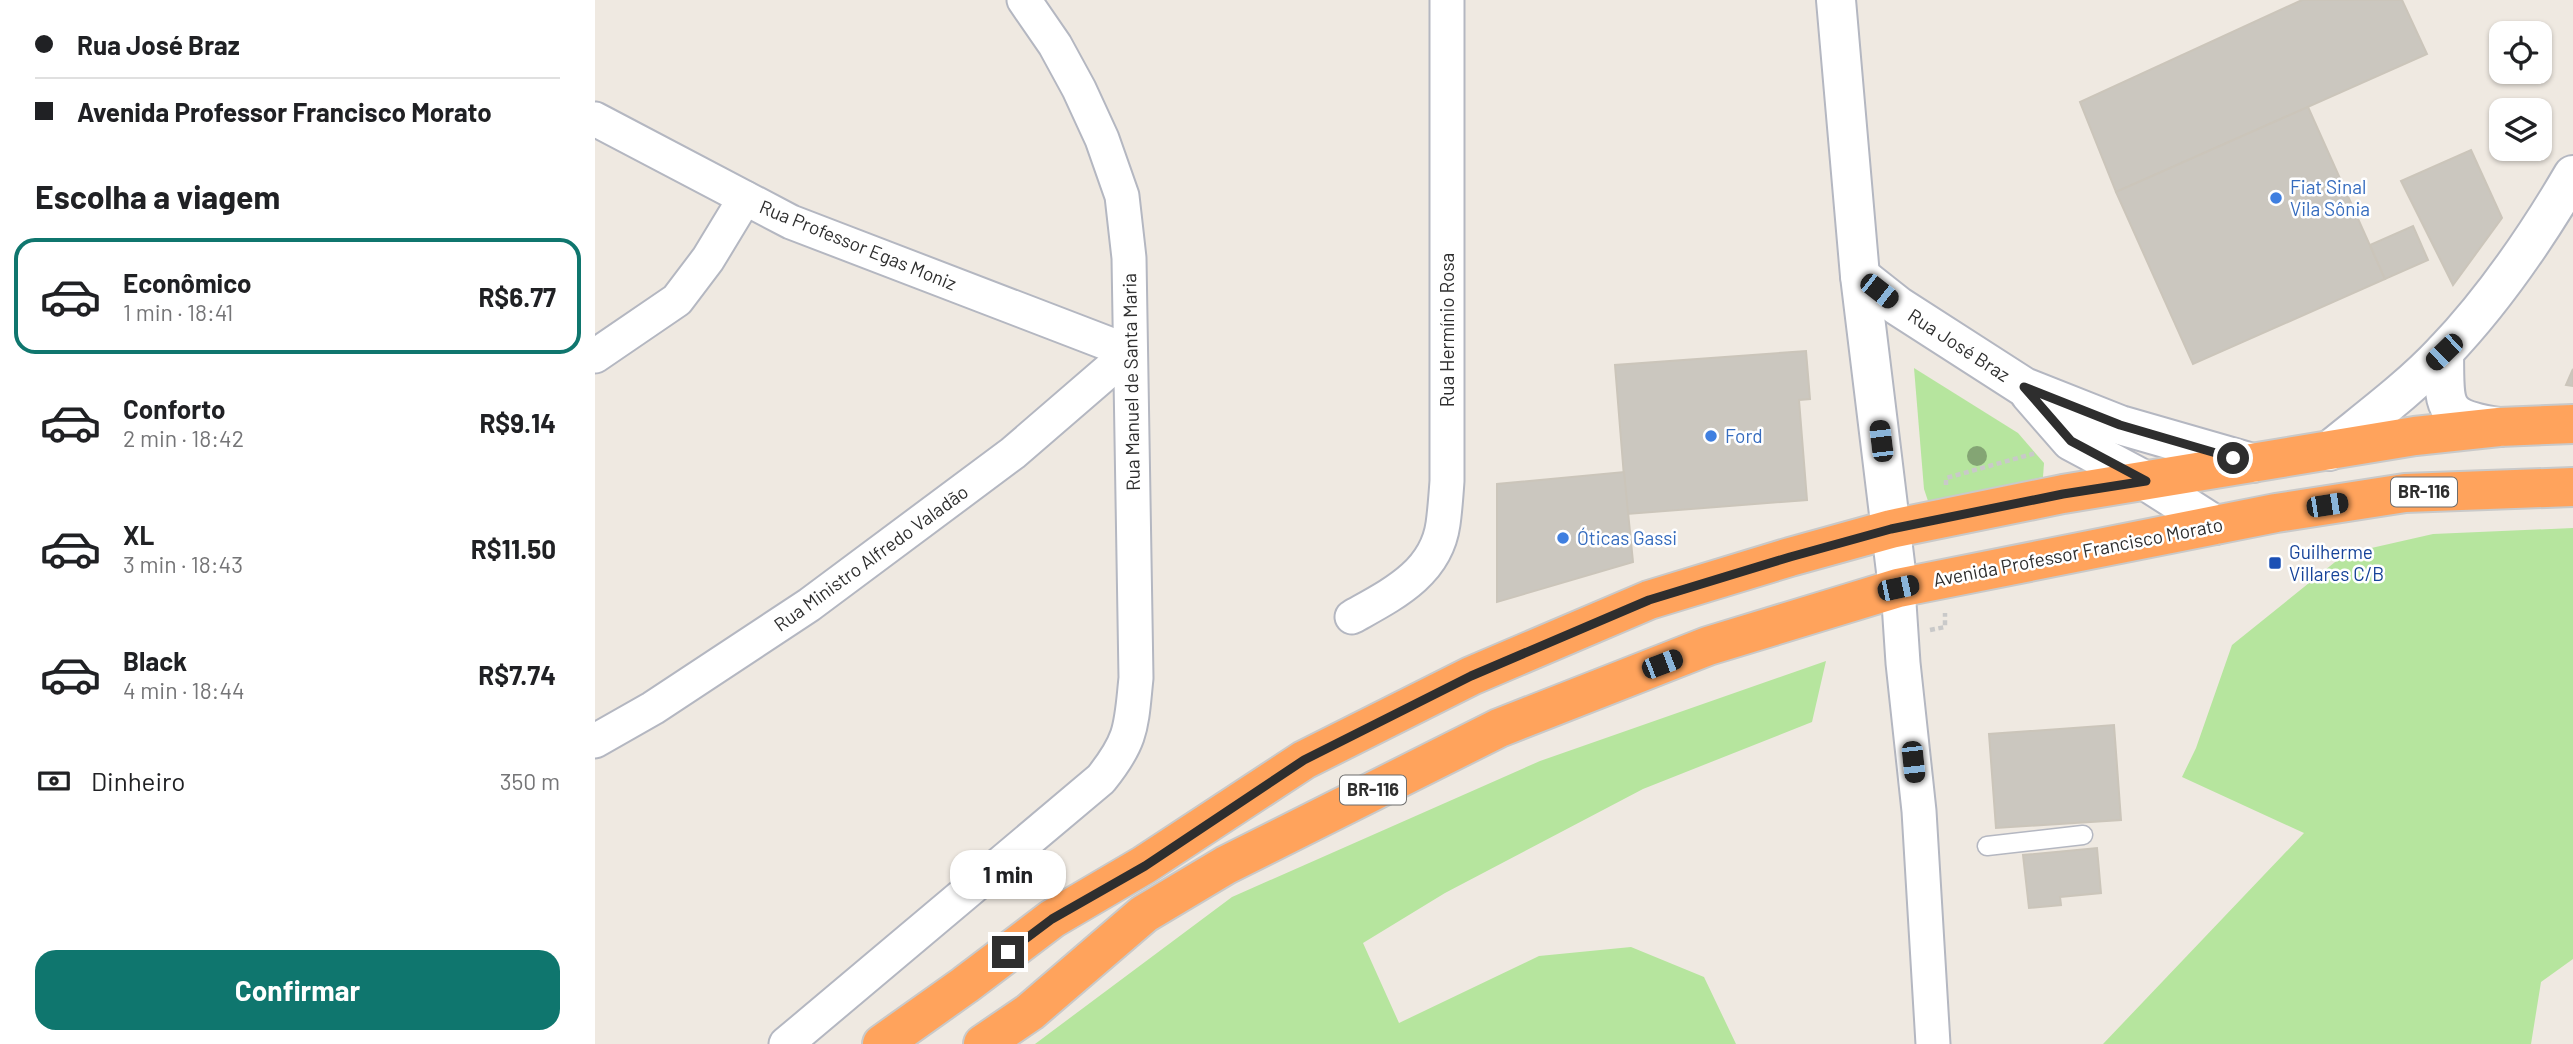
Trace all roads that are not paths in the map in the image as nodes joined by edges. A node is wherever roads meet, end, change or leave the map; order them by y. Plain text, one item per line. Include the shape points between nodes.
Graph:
1 (1024, 0) edge
2 (1836, 0) edge
3 (1444, 3) edge
4 (595, 119) edge
5 (2573, 175) edge
6 (745, 198) junction
7 (1860, 276) junction
8 (1130, 352) junction
9 (2444, 352) junction
10 (595, 356) edge
11 (2024, 387) junction
12 (2573, 424) edge
13 (2499, 427) junction
14 (2329, 451) junction
15 (2252, 463) junction
16 (2146, 481) junction
17 (2573, 487) edge
18 (2215, 525) junction
19 (1891, 529) junction
20 (1898, 588) junction
21 (1352, 617) dead end
22 (595, 741) edge
23 (2083, 835) dead end
24 (1987, 846) dead end
25 (786, 1044) edge
26 (882, 1044) edge
27 (983, 1044) edge
28 (1934, 1044) edge

1 - 8 street, Rua Manuel de Santa Maria via 1079,89 1122,196 1129,258
2 - 7 main road
3 - 21 street, Rua Hermínio Rosa via 1447,481 1443,527 1433,556 1421,572 1400,590
4 - 6 street, Rua Professor Egas Moniz
5 - 9 main road via 2496,291
6 - 8 street, Rua Professor Egas Moniz via 791,222
6 - 10 street via 708,260 677,300
7 - 11 main road, Rua José Braz via 1898,306
7 - 19 main road
8 - 22 street, Rua Ministro Alfredo Valadão via 1013,453 809,605
8 - 25 street, Rua Manuel de Santa Maria via 1136,678 1131,731 1120,756 1101,779
9 - 13 main road via 2449,409 2473,423
9 - 14 main road
11 - 15 main road, Rua José Braz via 2120,425
11 - 16 main road, Rua José Braz via 2071,441
12 - 13 highway
13 - 14 highway
14 - 15 highway
15 - 16 highway
16 - 18 main road, Rua José Braz
16 - 19 highway
17 - 18 highway, Avenida Professor Francisco Morato / BR-116 via 2405,493
18 - 20 highway, Avenida Professor Francisco Morato / BR-116
19 - 20 main road
19 - 26 highway via 1649,600 1471,676 1304,760 1145,866 1052,919
20 - 27 highway, Avenida Professor Francisco Morato / BR-116 via 1708,646 1499,727 1427,762 1226,865 1144,914 1030,1012
20 - 28 street
23 - 24 lane

